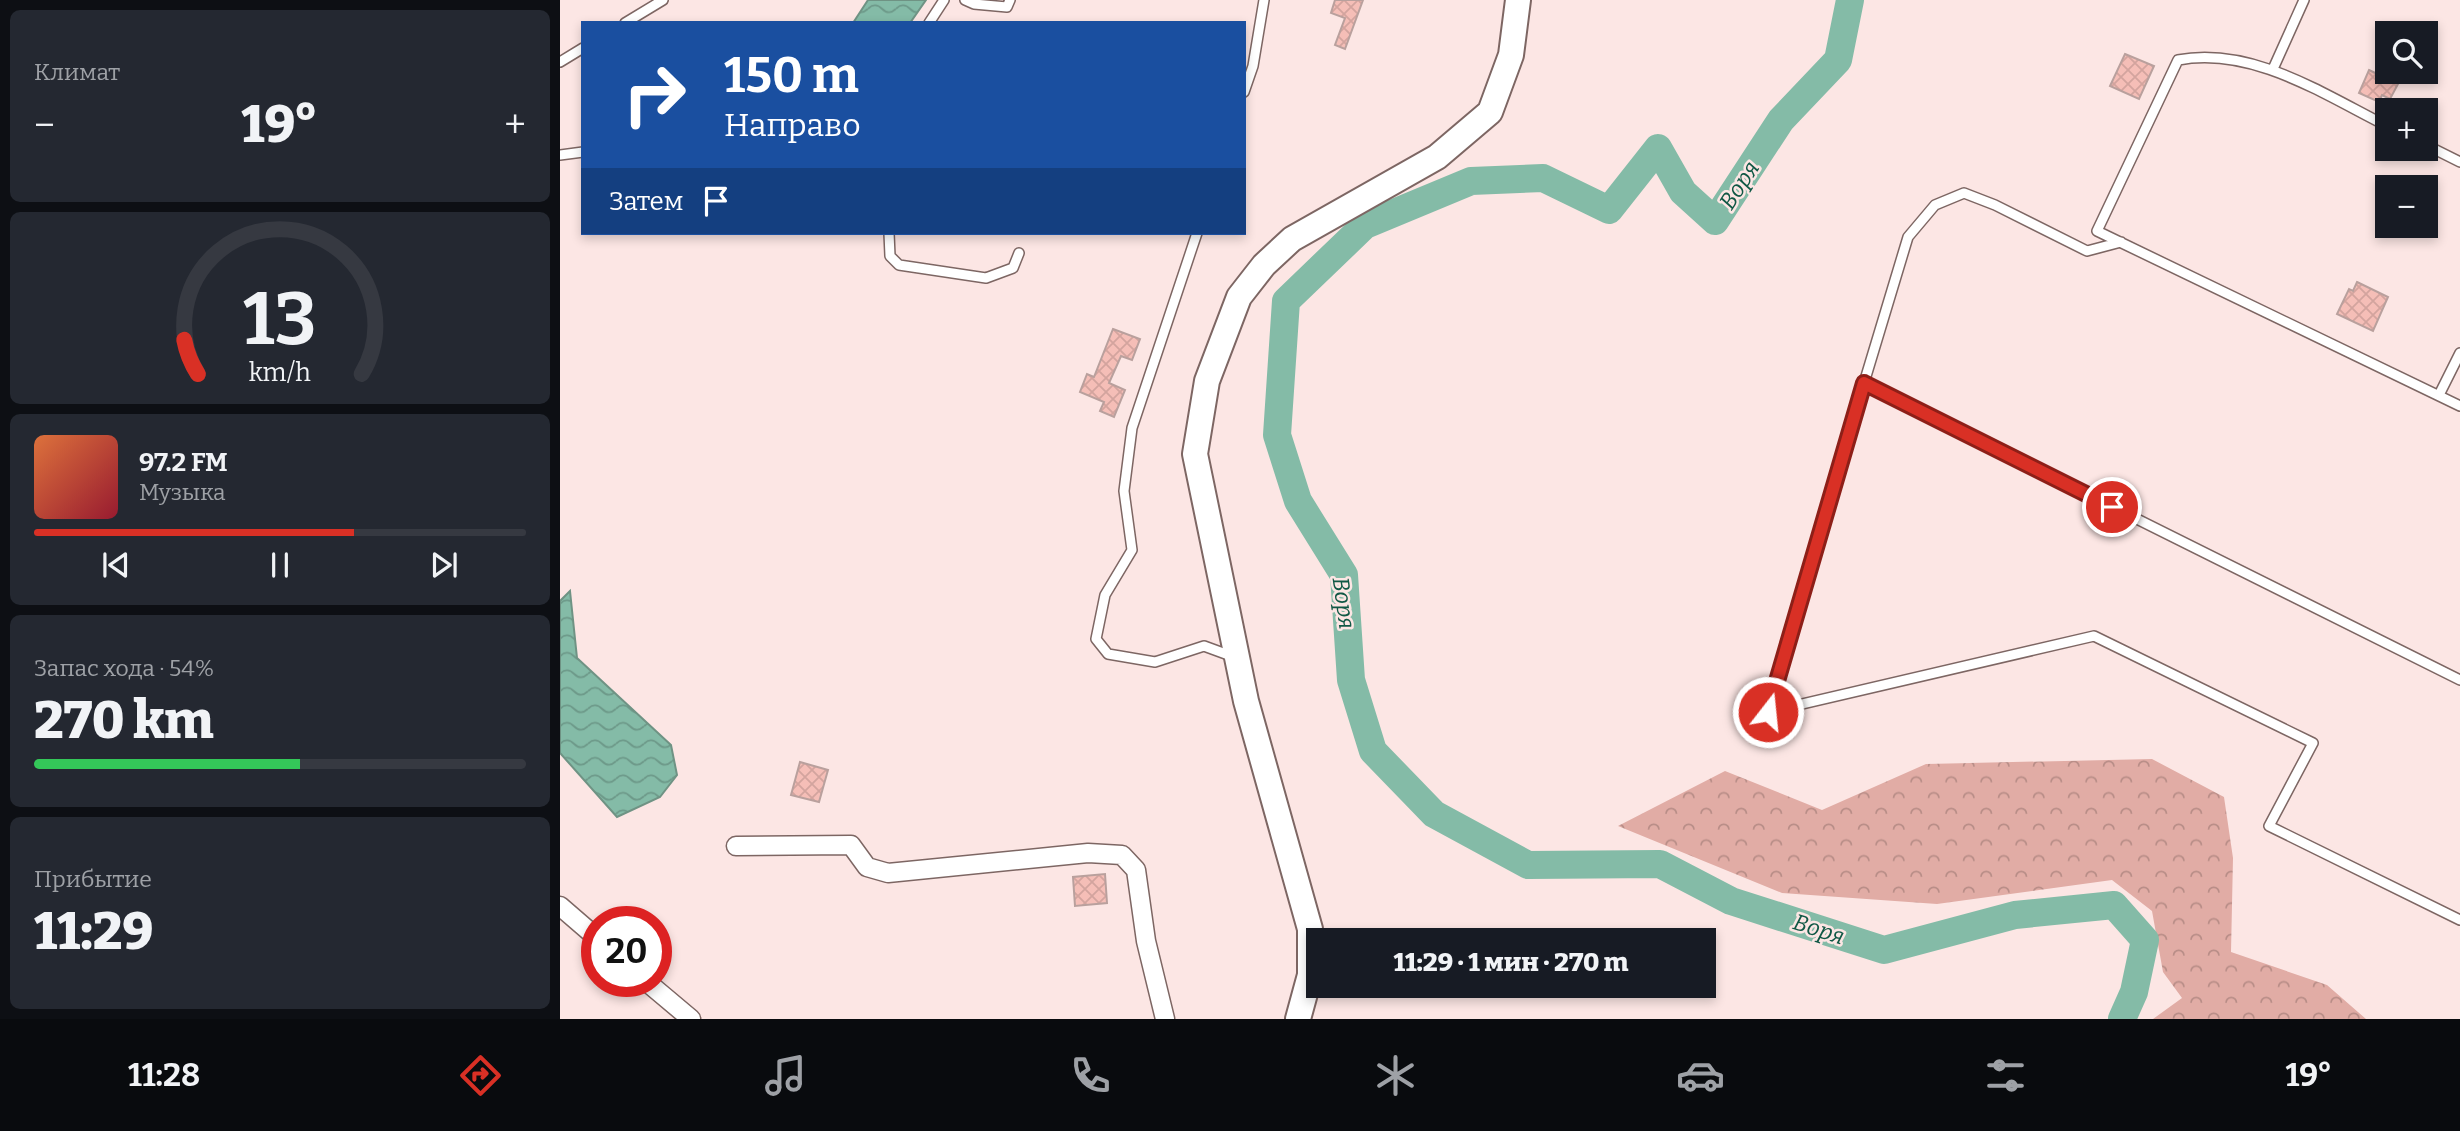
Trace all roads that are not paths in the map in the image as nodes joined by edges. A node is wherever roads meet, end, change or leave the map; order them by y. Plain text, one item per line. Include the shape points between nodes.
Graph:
1 (663, 0) edge
2 (944, 0) edge
3 (965, 0) edge
4 (1010, 0) edge
5 (1264, 0) edge
6 (1518, 0) edge
7 (2304, 0) edge
8 (628, 21) edge
9 (930, 21) edge
10 (581, 49) edge
11 (560, 62) edge
12 (2273, 69) junction
13 (1246, 86) edge
14 (2375, 119) edge
15 (2438, 151) edge
16 (581, 152) edge
17 (560, 155) edge
18 (2460, 162) edge
19 (889, 235) edge
20 (1196, 235) edge
21 (2120, 242) junction
22 (1019, 253) dead end
23 (2460, 354) edge
24 (1864, 383) junction
25 (2439, 396) junction
26 (2460, 406) edge
27 (1237, 658) junction
28 (2460, 680) edge
29 (736, 846) dead end
30 (560, 906) edge
31 (2460, 920) edge
32 (581, 924) edge
33 (665, 997) edge
34 (691, 1019) edge
35 (1165, 1019) edge
36 (1298, 1019) edge

1 - 8 lane
2 - 9 lane
3 - 4 lane via 1007,7
5 - 13 lane
6 - 27 street via 1511,55 1490,112 1437,157 1292,239 1238,297 1207,380 1195,454
7 - 12 lane
10 - 11 lane
12 - 14 lane
12 - 21 lane via 2200,56 2178,60 2097,231
15 - 18 lane
16 - 17 lane
19 - 22 lane via 890,256 899,265 933,271 986,278 1013,268
20 - 27 lane via 1132,428 1124,491 1132,550 1105,595 1096,639 1108,654 1155,662 1205,646
21 - 24 lane via 2087,251 1964,193 1935,205 1908,237
21 - 25 lane
23 - 25 lane
24 - 28 lane
24 - 31 lane via 1768,712 2094,636 2313,743 2269,826
25 - 26 lane
27 - 36 street via 1310,929 1310,975
29 - 35 street via 851,845 867,867 888,873 1088,853 1122,855 1136,870 1146,941
30 - 32 street
33 - 34 street

